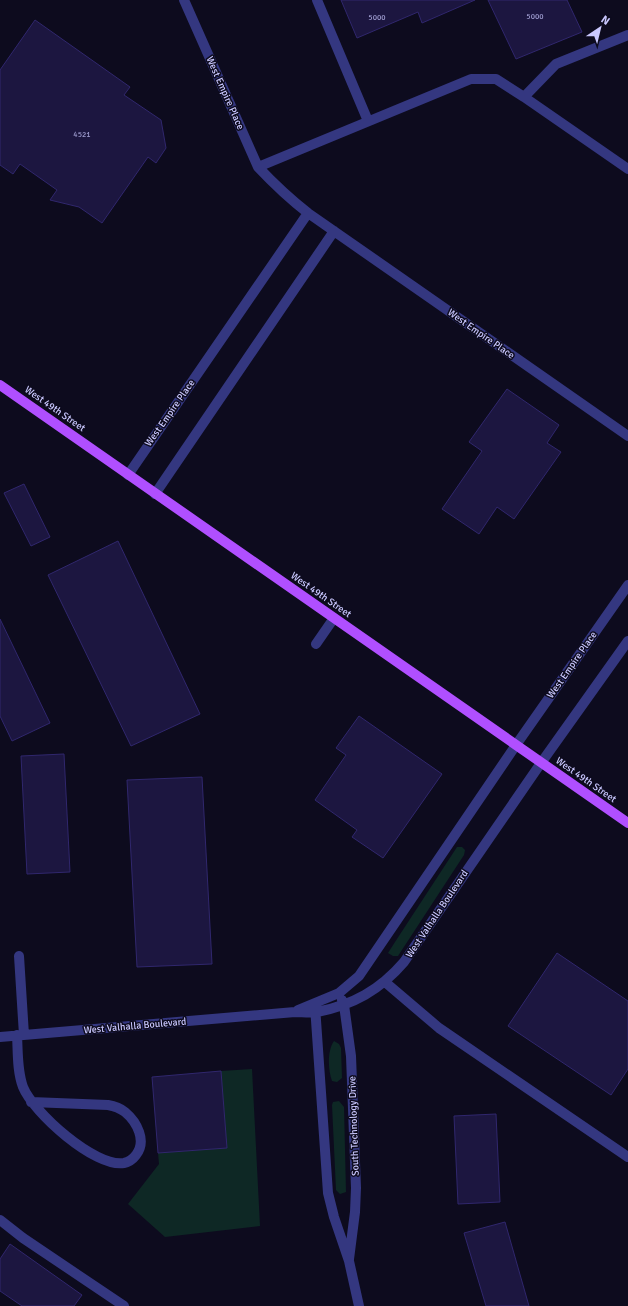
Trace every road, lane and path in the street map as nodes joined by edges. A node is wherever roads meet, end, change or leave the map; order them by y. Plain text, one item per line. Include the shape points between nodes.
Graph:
1 (184, 0) edge
2 (317, 0) edge
3 (628, 36) edge
4 (524, 97) junction
5 (368, 122) junction
6 (258, 167) junction
7 (628, 169) edge
8 (308, 213) junction
9 (334, 231) junction
10 (0, 385) edge
11 (628, 436) edge
12 (128, 475) junction
13 (155, 494) junction
14 (628, 585) edge
15 (334, 618) junction
16 (628, 641) edge
17 (316, 644) dead end
18 (516, 745) junction
19 (541, 763) junction
20 (628, 823) edge
21 (19, 956) dead end
22 (385, 982) junction
23 (338, 994) junction
24 (344, 1005) junction
25 (315, 1008) junction
26 (21, 1035) junction
27 (0, 1037) edge
28 (31, 1102) junction
29 (628, 1157) edge
30 (0, 1220) edge
31 (349, 1261) junction
32 (124, 1306) edge
33 (359, 1306) edge

1 - 6 street, West Empire Place
2 - 5 street
3 - 4 street via 556,64
4 - 5 street via 496,79 471,79
4 - 7 street
5 - 6 street
6 - 8 street, West Empire Place
8 - 9 street, West Empire Place
8 - 12 street, West Empire Place
9 - 11 street, West Empire Place
9 - 13 street
10 - 12 main road, West 49th Street
12 - 13 main road, West 49th Street
13 - 15 main road, West 49th Street
14 - 18 street, West Empire Place
15 - 17 street
15 - 18 main road, West 49th Street
16 - 19 street
18 - 19 main road, West 49th Street
18 - 23 street, West Valhalla Boulevard via 359,976
19 - 20 main road, West 49th Street
19 - 22 street, West Valhalla Boulevard via 404,962
21 - 26 street
22 - 24 street, West Valhalla Boulevard
22 - 29 street via 439,1028
23 - 24 street, South Technology Drive
23 - 25 street, West Valhalla Boulevard
24 - 25 street, West Valhalla Boulevard
24 - 31 street, South Technology Drive via 351,1056 356,1188
25 - 26 street, West Valhalla Boulevard via 295,1012
25 - 31 street, South Technology Drive via 328,1193
26 - 27 street, West Valhalla Boulevard
26 - 28 street via 18,1068
28 - 28 street via 58,1130 99,1157 114,1163 125,1163 137,1153 140,1132 126,1112 118,1108 108,1105
30 - 32 street via 22,1238
31 - 33 street, South Technology Drive

